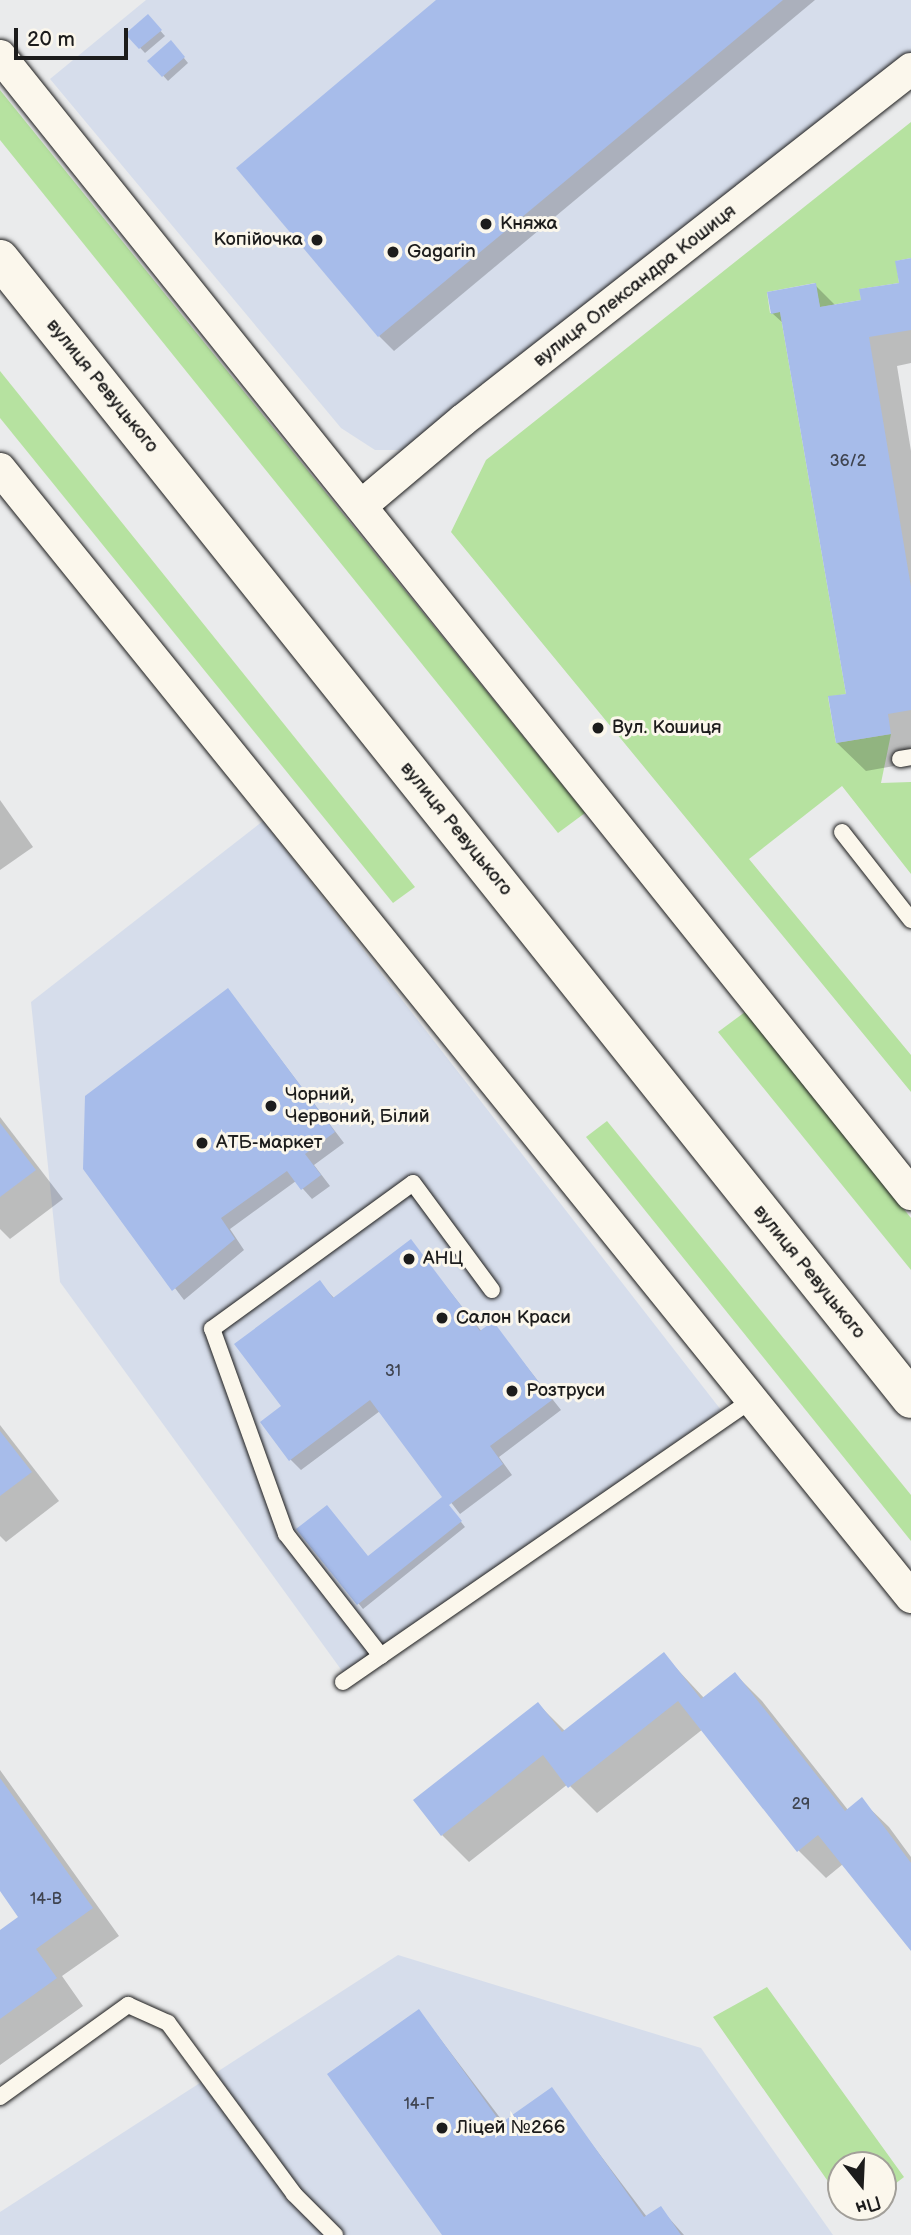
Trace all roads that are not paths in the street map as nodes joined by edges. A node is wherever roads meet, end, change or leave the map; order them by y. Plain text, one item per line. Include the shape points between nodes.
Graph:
1 (0, 55) edge
2 (911, 69) edge
3 (0, 258) edge
4 (0, 470) edge
5 (361, 506) junction
6 (842, 832) dead end
7 (911, 920) edge
8 (911, 1194) edge
9 (492, 1290) dead end
10 (911, 1399) edge
11 (750, 1401) junction
12 (911, 1597) edge
13 (381, 1656) junction
14 (343, 1682) dead end
15 (0, 2097) edge
16 (335, 2235) edge

1 - 5 street
2 - 5 street, вулиця Олександра Кошиця via 463,420
3 - 10 street, вулиця Ревуцького
4 - 11 street
5 - 8 street
6 - 7 lane
9 - 13 lane via 413,1183 212,1329 286,1534
11 - 12 street
11 - 13 lane
13 - 14 lane
15 - 16 lane via 128,2005 168,2023 294,2194

